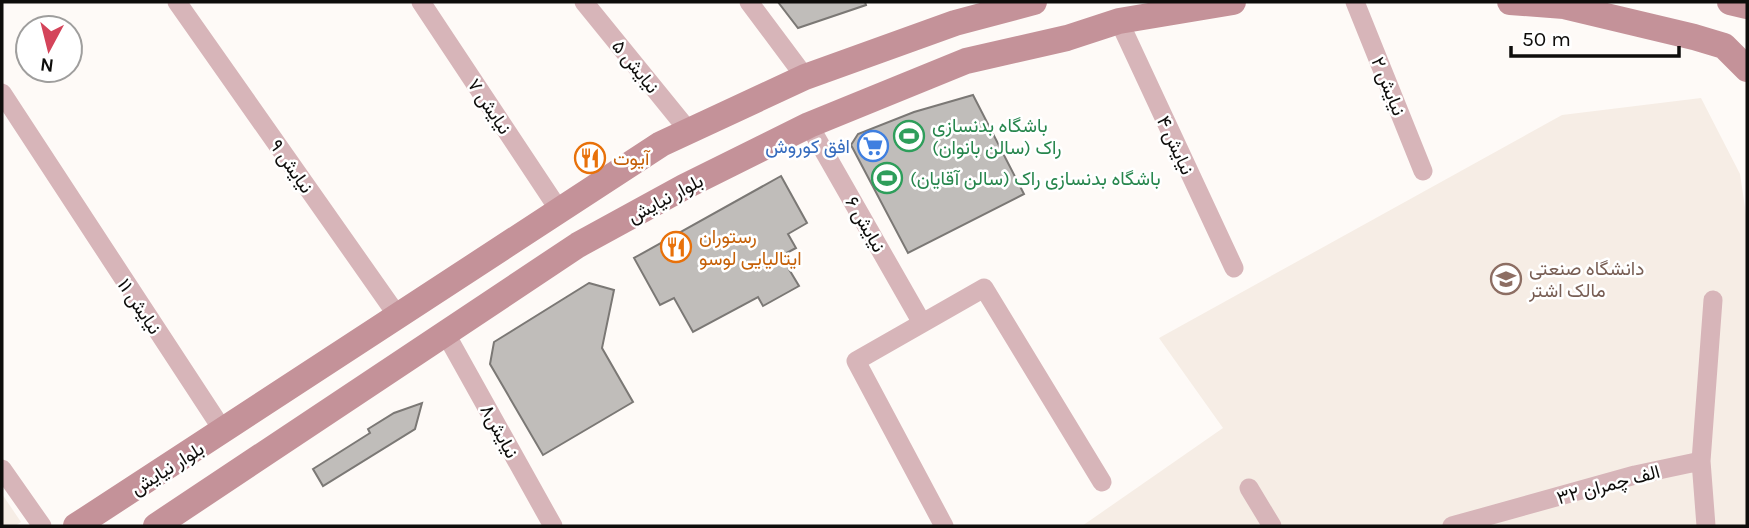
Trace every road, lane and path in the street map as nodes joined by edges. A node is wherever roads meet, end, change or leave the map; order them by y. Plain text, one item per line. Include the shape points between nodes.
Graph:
1 (421, 2) edge
2 (584, 2) edge
3 (749, 2) edge
4 (1034, 2) edge
5 (1233, 2) edge
6 (1355, 2) edge
7 (1510, 2) edge
8 (1730, 2) edge
9 (1581, 6) edge
10 (1747, 6) edge
11 (182, 10) edge
12 (1119, 21) junction
13 (1735, 49) edge
14 (1747, 69) edge
15 (805, 77) junction
16 (2, 93) edge
17 (808, 125) junction
18 (688, 130) junction
19 (1423, 171) dead end
20 (559, 210) junction
21 (1234, 268) dead end
22 (1713, 300) dead end
23 (397, 315) junction
24 (922, 323) junction
25 (447, 336) junction
26 (224, 432) junction
27 (1701, 461) junction
28 (2, 469) edge
29 (1102, 482) dead end
30 (1249, 488) dead end
31 (42, 526) edge
32 (76, 526) edge
33 (156, 526) edge
34 (553, 526) edge
35 (944, 526) edge
36 (1272, 526) edge
37 (1452, 526) edge
38 (1706, 526) edge

1 - 20 street, نیایش ۷
2 - 18 street, نیایش ۵
3 - 15 street
4 - 15 main road, بلوار نیایش via 955,23
5 - 12 main road, بلوار نیایش
6 - 19 street, نیایش ۲
7 - 9 main road
8 - 10 main road
9 - 13 main road
11 - 23 street, نیایش ۹
12 - 17 main road, بلوار نیایش via 966,61
12 - 21 street, نیایش ۴
13 - 14 main road
15 - 18 main road, بلوار نیایش
16 - 26 street, نیایش ۱۱
17 - 24 street, نیایش ۶
17 - 25 main road, بلوار نیایش via 579,245
18 - 20 main road, بلوار نیایش
20 - 23 main road, بلوار نیایش
22 - 27 street
23 - 26 main road, بلوار نیایش
24 - 29 street via 984,288
24 - 35 street via 856,361
25 - 33 main road, بلوار نیایش
25 - 34 street, نیایش۸
26 - 32 main road, بلوار نیایش
27 - 37 street, ۳۲ الف چمران
27 - 38 street
28 - 31 street
30 - 36 street

